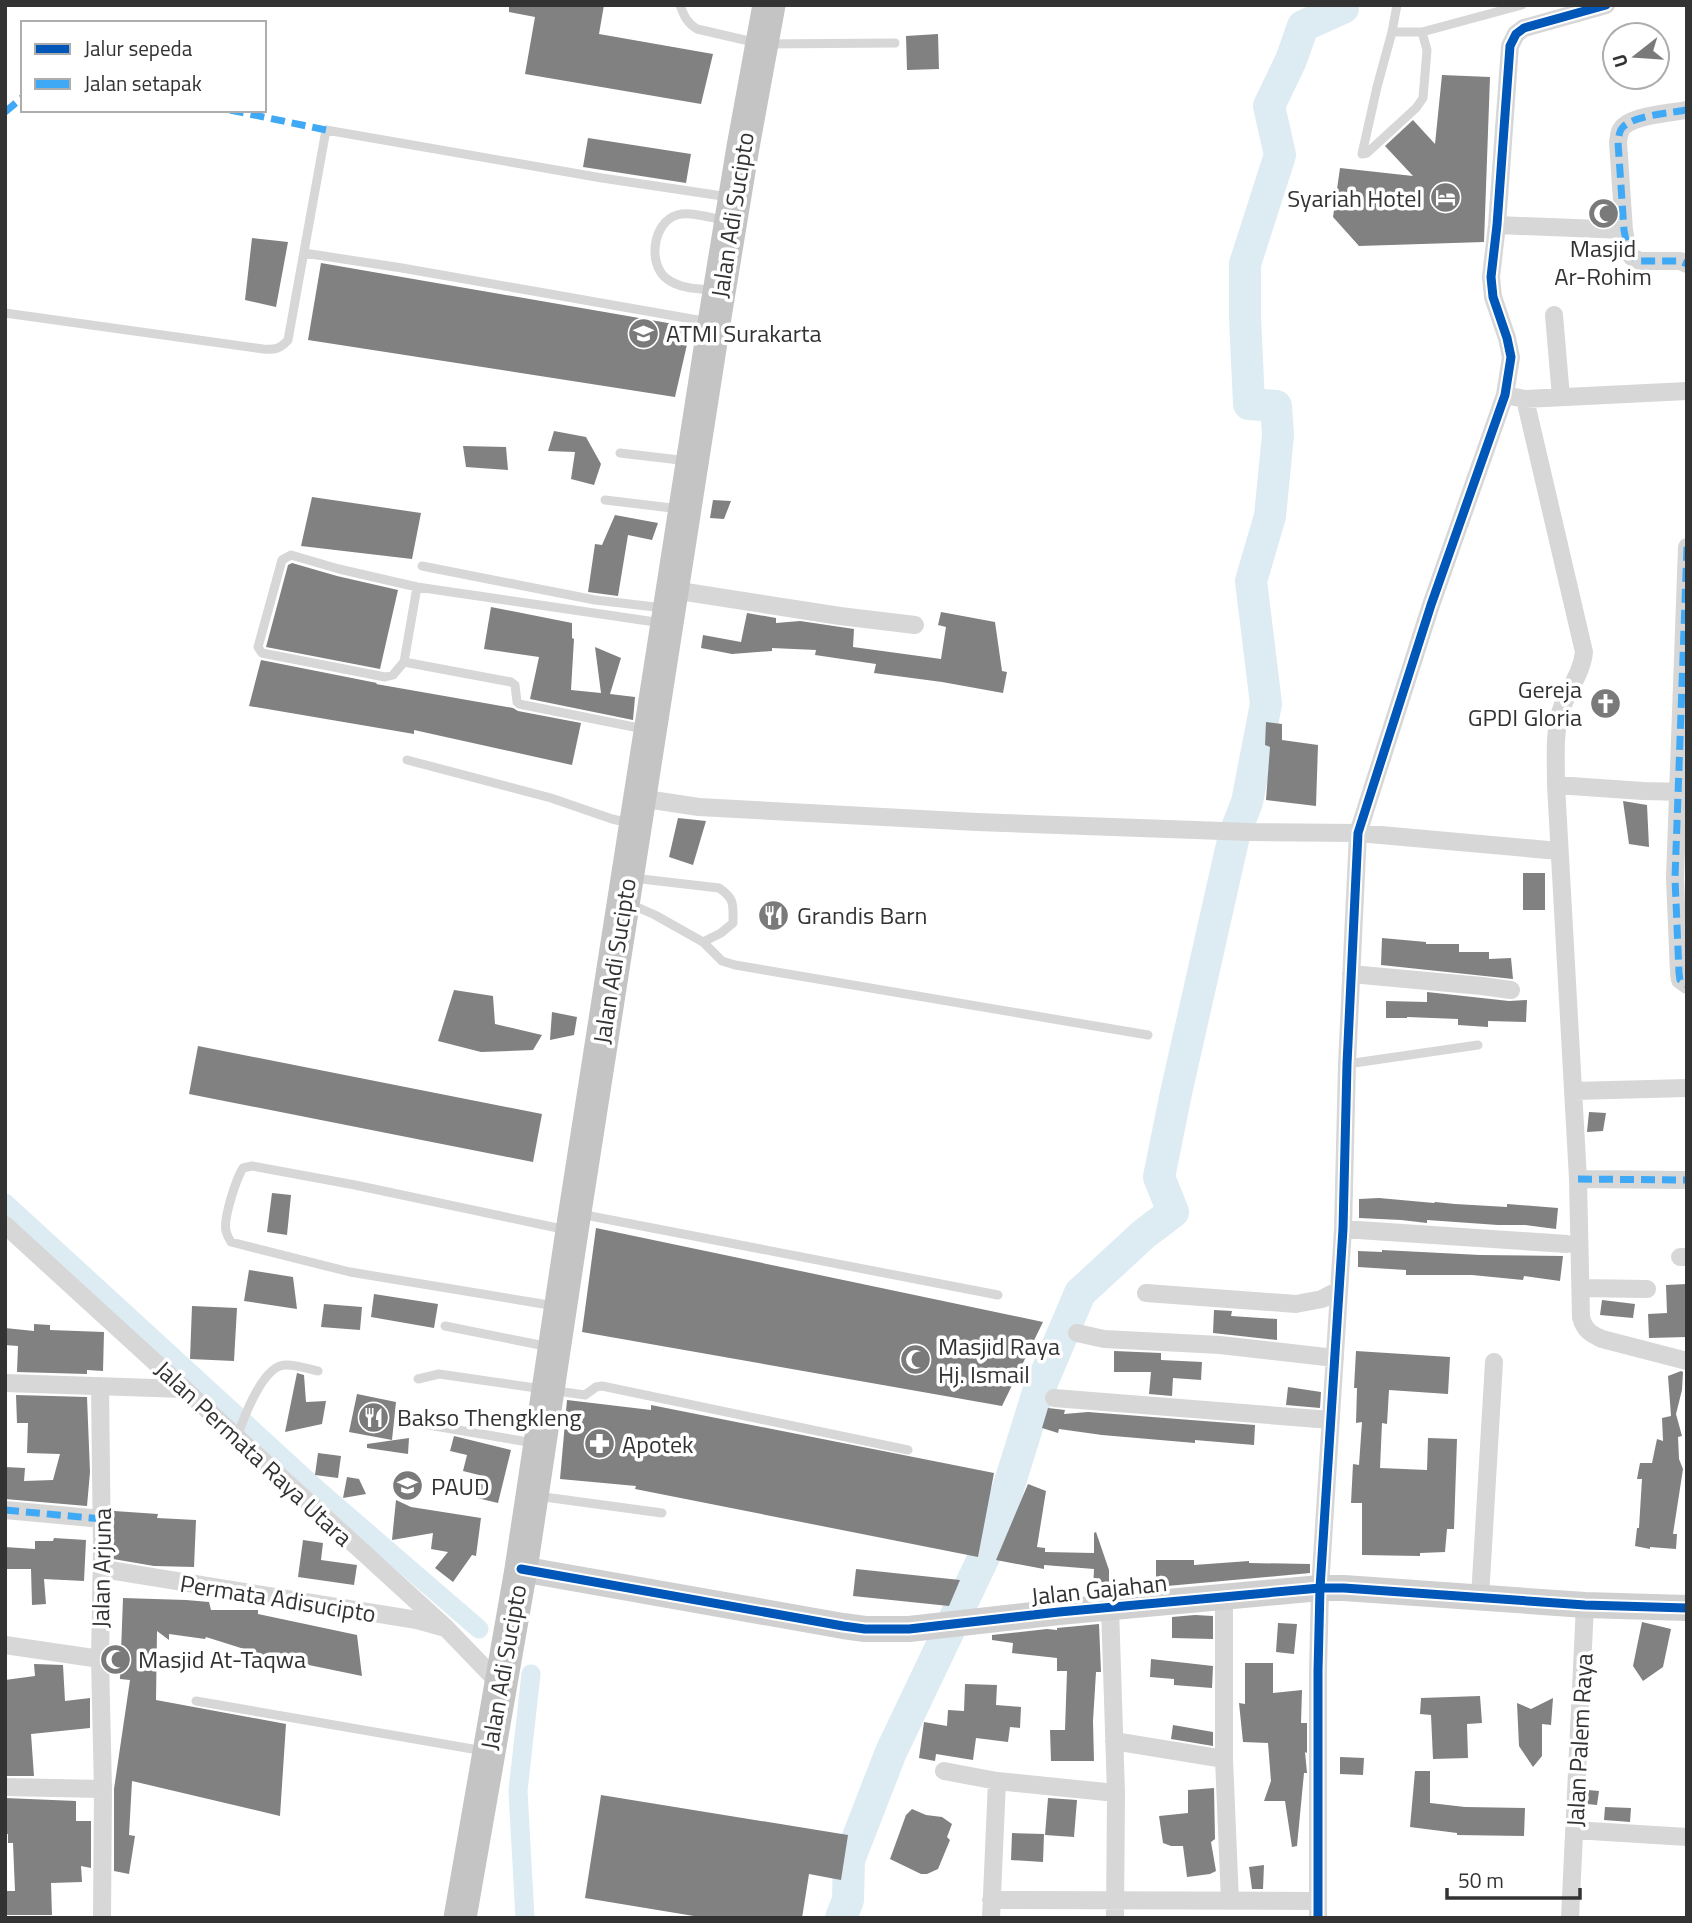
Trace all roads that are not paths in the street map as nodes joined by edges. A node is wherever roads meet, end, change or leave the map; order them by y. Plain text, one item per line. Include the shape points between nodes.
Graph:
1 (680, 5) edge
2 (769, 5) edge
3 (1397, 5) edge
4 (1522, 5) edge
5 (1606, 5) edge
6 (1392, 32) junction
7 (1422, 32) junction
8 (895, 43) dead end
9 (762, 44) junction
10 (1687, 110) edge
11 (733, 210) junction
12 (1497, 225) junction
13 (1625, 230) junction
14 (304, 253) junction
15 (1687, 264) edge
16 (717, 307) junction
17 (5, 313) edge
18 (1553, 315) dead end
19 (1687, 391) edge
20 (1505, 395) junction
21 (1561, 397) junction
22 (1525, 399) junction
23 (620, 453) dead end
24 (692, 461) junction
25 (605, 500) dead end
26 (685, 509) junction
27 (1687, 547) edge
28 (422, 566) dead end
29 (417, 587) junction
30 (1685, 604) edge
31 (670, 608) junction
32 (915, 625) dead end
33 (404, 662) junction
34 (651, 730) junction
35 (408, 760) dead end
36 (1556, 785) junction
37 (1683, 792) edge
38 (637, 811) junction
39 (1359, 833) junction
40 (1559, 851) junction
41 (625, 889) junction
42 (703, 942) junction
43 (1351, 974) junction
44 (1687, 985) edge
45 (1511, 990) dead end
46 (1148, 1035) dead end
47 (1478, 1045) dead end
48 (1347, 1064) junction
49 (1687, 1088) edge
50 (1573, 1091) junction
51 (1578, 1179) junction
52 (1687, 1180) edge
53 (573, 1222) junction
54 (5, 1225) edge
55 (1343, 1229) junction
56 (1567, 1244) dead end
57 (1581, 1288) junction
58 (1647, 1289) dead end
59 (1339, 1290) junction
60 (1146, 1293) dead end
61 (998, 1296) dead end
62 (560, 1307) junction
63 (445, 1326) dead end
64 (1077, 1333) dead end
65 (554, 1348) junction
66 (1335, 1358) junction
67 (1687, 1361) edge
68 (1494, 1362) dead end
69 (318, 1371) dead end
70 (418, 1378) dead end
71 (5, 1382) edge
72 (100, 1386) junction
73 (184, 1389) junction
74 (547, 1390) junction
75 (1054, 1398) dead end
76 (1331, 1420) junction
77 (411, 1422) dead end
78 (239, 1433) junction
79 (539, 1444) junction
80 (908, 1450) dead end
81 (531, 1495) junction
82 (5, 1510) edge
83 (662, 1513) dead end
84 (102, 1519) junction
85 (521, 1569) junction
86 (109, 1570) dead end
87 (1320, 1588) junction
88 (1224, 1596) junction
89 (1480, 1597) junction
90 (1585, 1605) junction
91 (1110, 1607) junction
92 (1687, 1608) edge
93 (446, 1628) junction
94 (5, 1645) edge
95 (100, 1659) junction
96 (500, 1684) junction
97 (196, 1701) dead end
98 (1114, 1741) junction
99 (488, 1751) junction
100 (1224, 1759) junction
101 (944, 1771) dead end
102 (997, 1781) junction
103 (5, 1787) edge
104 (103, 1789) junction
105 (1116, 1793) junction
106 (1574, 1830) junction
107 (1687, 1837) edge
108 (1230, 1901) junction
109 (991, 1909) edge
110 (1115, 1909) edge
111 (1318, 1910) edge
112 (102, 1918) edge
113 (460, 1918) edge
114 (1570, 1918) edge

1 - 9 lane via 686,20 697,29
2 - 9 highway, Jalan Adi Sucipto
3 - 6 lane
4 - 7 lane
5 - 12 street via 1524,28 1512,40
6 - 7 lane
6 - 7 lane via 1362,154 1423,98 1427,50
8 - 9 lane
9 - 11 highway, Jalan Adi Sucipto
10 - 13 street via 1639,119 1621,131
11 - 14 lane via 602,178 326,130
11 - 16 highway, Jalan Adi Sucipto
11 - 16 lane via 669,218 662,225 655,251 663,275
12 - 13 street
12 - 20 street via 1491,277 1510,358
13 - 15 street via 1634,259
14 - 16 lane
14 - 17 lane via 288,340 274,350
16 - 24 highway, Jalan Adi Sucipto
18 - 21 street
19 - 21 street
20 - 22 street
20 - 39 street via 1431,605
21 - 22 street
22 - 36 street via 1584,652 1556,734
23 - 24 lane
24 - 26 highway, Jalan Adi Sucipto
25 - 26 lane
26 - 31 highway, Jalan Adi Sucipto
27 - 30 street
28 - 31 lane via 595,600
29 - 31 lane
29 - 33 lane
29 - 33 lane via 286,556 258,647 262,653 385,677
30 - 37 street
31 - 32 street via 839,616
31 - 34 highway, Jalan Adi Sucipto
33 - 34 lane via 511,682 519,704
34 - 38 highway, Jalan Adi Sucipto
35 - 38 lane via 612,819
36 - 37 street
36 - 40 street
37 - 44 street via 1675,911 1680,980
38 - 39 street via 671,804 977,822
38 - 41 highway, Jalan Adi Sucipto
39 - 40 street
39 - 43 street
40 - 50 street
41 - 42 lane via 655,915
41 - 42 lane via 719,888 733,903 733,923
41 - 53 highway, Jalan Adi Sucipto
42 - 46 lane via 722,961 735,965
43 - 45 street
43 - 48 street
47 - 48 lane
48 - 55 street
49 - 50 street
50 - 51 street
51 - 52 street
51 - 57 street
53 - 61 lane
53 - 62 highway, Jalan Adi Sucipto
53 - 62 lane via 252,1166 243,1168 238,1176 225,1230 231,1242 350,1272
54 - 73 street, Jalan Permata Raya Utara
55 - 56 street
55 - 59 street
57 - 58 street
57 - 67 street via 1581,1317 1591,1334
59 - 60 street via 1296,1304
59 - 66 street
62 - 65 highway, Jalan Adi Sucipto
63 - 65 lane
64 - 66 street
65 - 74 highway, Jalan Adi Sucipto
66 - 76 street
68 - 89 street
69 - 78 lane via 276,1367 248,1409
70 - 74 lane via 439,1374
71 - 72 street
72 - 73 street
72 - 84 street, Jalan Arjuna
73 - 78 street, Jalan Permata Raya Utara
74 - 79 highway, Jalan Adi Sucipto
74 - 80 lane via 586,1395 602,1386
75 - 76 street
76 - 87 street
77 - 79 lane
78 - 93 street, Jalan Permata Raya Utara
79 - 81 highway, Jalan Adi Sucipto
81 - 83 lane
81 - 85 highway, Jalan Adi Sucipto
82 - 84 street
84 - 95 street, Jalan Arjuna
85 - 91 street, Jalan Gajahan via 843,1626 892,1630
85 - 96 highway, Jalan Adi Sucipto
86 - 93 street, Permata Adisucipto
87 - 88 street, Jalan Gajahan
87 - 89 street, Jalan Gajahan
87 - 111 street
88 - 91 street, Jalan Gajahan
88 - 100 street
89 - 90 street, Jalan Gajahan
90 - 92 street, Jalan Gajahan
90 - 106 street, Jalan Palem Raya
91 - 98 street
93 - 96 street, Jalan Permata Raya Utara
94 - 95 street
95 - 104 street, Jalan Arjuna
96 - 99 highway, Jalan Adi Sucipto
97 - 99 lane
98 - 100 street
98 - 105 street
99 - 113 highway, Jalan Adi Sucipto
100 - 108 street
101 - 102 street
102 - 105 street
102 - 109 street
103 - 104 street
104 - 112 street, Jalan Arjuna
105 - 110 street
106 - 107 street
106 - 114 street, Jalan Palem Raya
108 - 110 street
108 - 111 street
109 - 110 street

